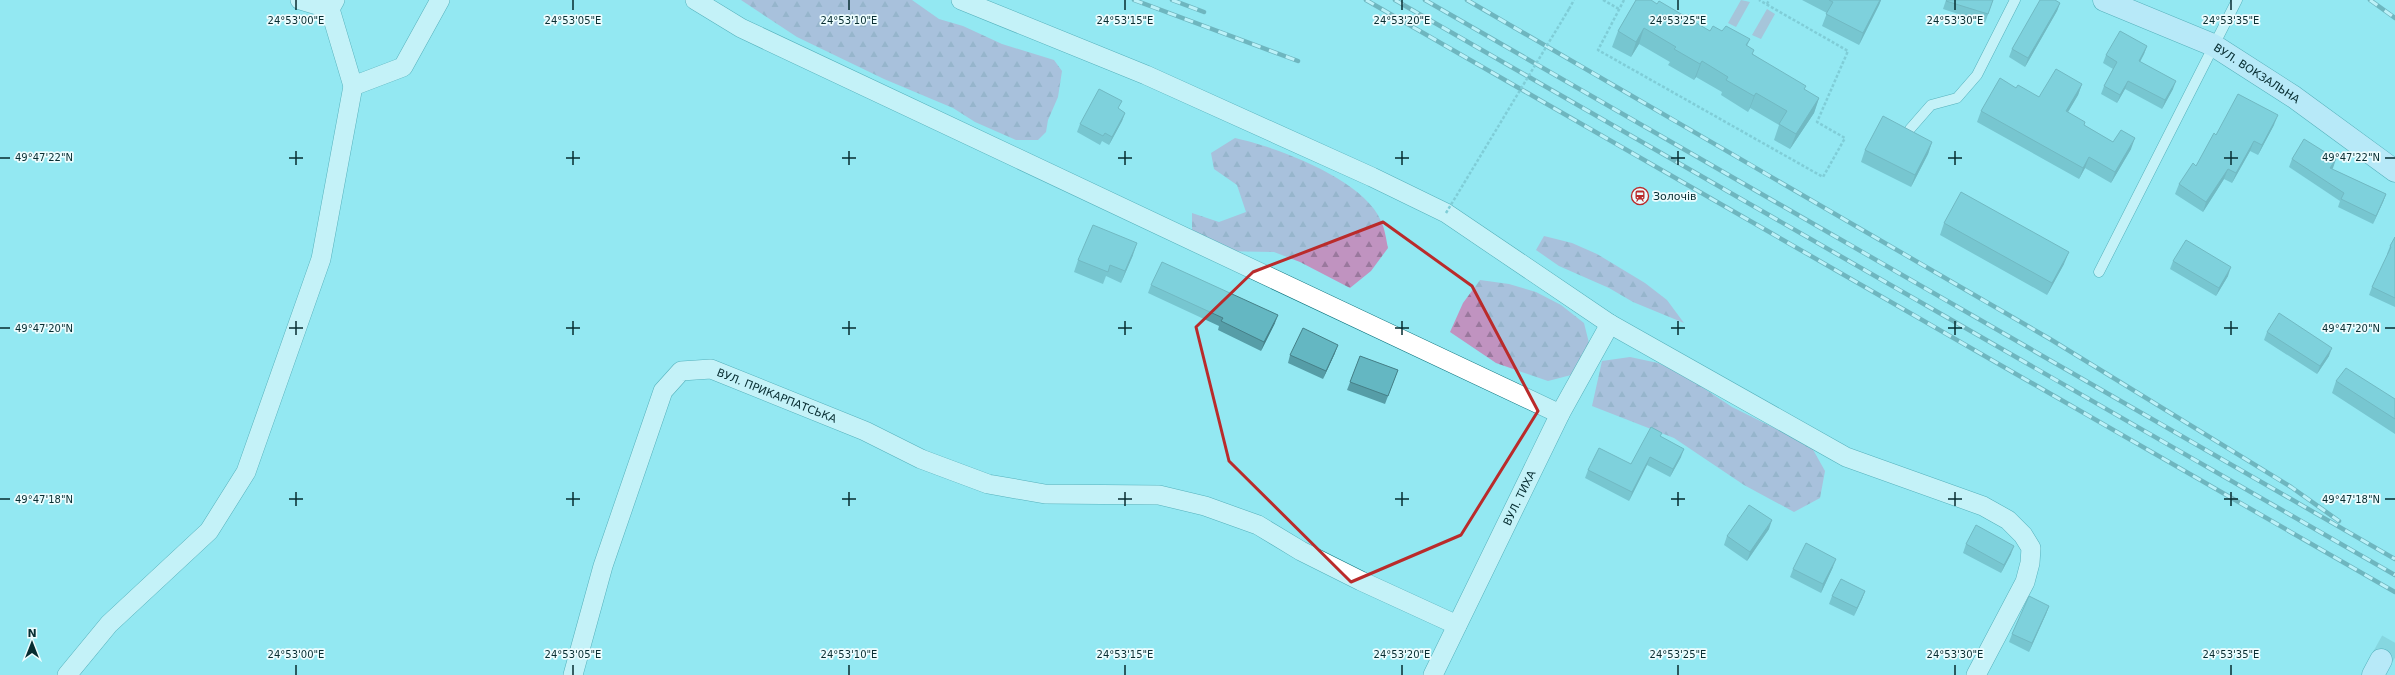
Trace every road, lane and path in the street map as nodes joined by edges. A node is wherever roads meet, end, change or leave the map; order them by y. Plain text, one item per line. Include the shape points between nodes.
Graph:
1 (300, 0) edge
2 (440, 0) edge
3 (695, 0) edge
4 (961, 0) edge
5 (1574, 0) edge
6 (1603, 0) edge
7 (1624, 0) edge
8 (1759, 0) edge
9 (1769, 0) edge
10 (2014, 0) edge
11 (2104, 0) edge
12 (2237, 0) edge
13 (1767, 4) junction
14 (333, 5) edge
15 (1620, 9) junction
16 (2213, 45) junction
17 (353, 86) junction
18 (1910, 129) edge
19 (2395, 171) edge
20 (1446, 213) junction
21 (2099, 272) dead end
22 (1610, 324) junction
23 (1560, 414) junction
24 (1457, 625) junction
25 (67, 675) edge
26 (572, 675) edge
27 (1433, 675) edge
28 (1976, 675) edge

1 - 14 street
2 - 17 street via 403,67
3 - 23 street via 741,28
4 - 20 street via 1146,75
5 - 20 path, bridge
6 - 15 path
7 - 15 path
8 - 13 path
9 - 13 path
10 - 18 lane via 1977,75 1957,98 1931,105
11 - 16 street, ВУЛ. ВОКЗАЛЬНА
12 - 16 lane via 2223,31
13 - 15 path via 1848,51 1817,122 1845,138 1823,177 1598,50
14 - 17 street
16 - 19 street, ВУЛ. ВОКЗАЛЬНА via 2294,97
16 - 21 lane via 2177,122
17 - 25 street via 321,259 246,472 209,531 109,624
20 - 22 street
22 - 23 street, ВУЛ. ТИХА
22 - 28 street via 1846,457 1982,506 2008,520 2023,535 2031,548 2030,563 2025,582
23 - 24 street, ВУЛ. ТИХА
24 - 26 street, ВУЛ. ПРИКАРПАТСЬКА via 1301,551 1258,525 1205,506 1159,495 1046,494 988,484 921,459 865,431 711,369 681,371 663,392 603,566
24 - 27 street, ВУЛ. ТИХА

